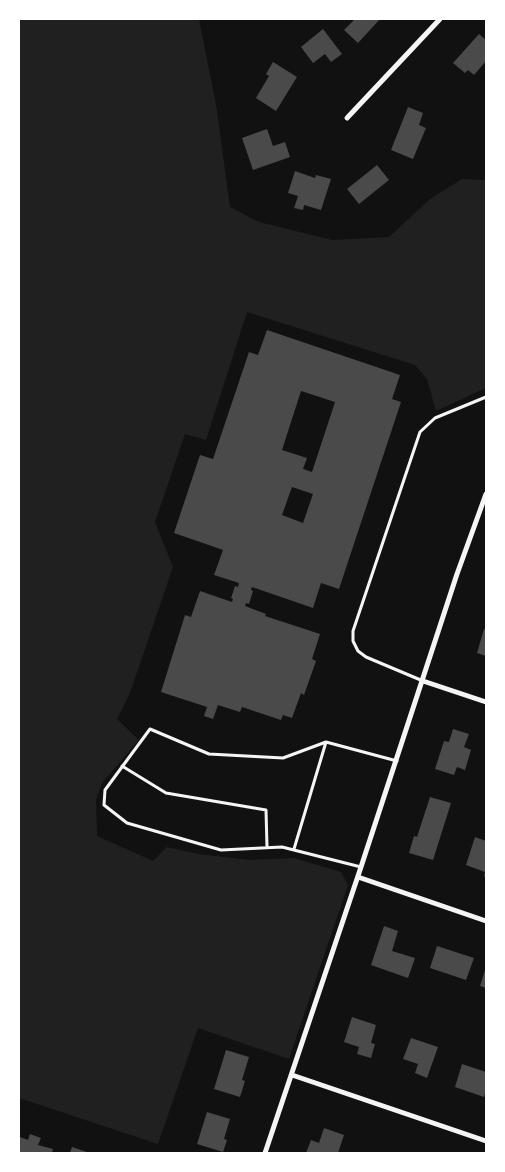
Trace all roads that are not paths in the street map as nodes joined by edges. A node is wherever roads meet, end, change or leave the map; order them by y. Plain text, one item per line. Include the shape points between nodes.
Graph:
1 (440, 19) edge
2 (347, 118) dead end
3 (486, 397) edge
4 (486, 494) edge
5 (423, 681) junction
6 (486, 702) edge
7 (326, 742) junction
8 (396, 761) junction
9 (122, 766) junction
10 (267, 847) junction
11 (294, 850) junction
12 (362, 867) junction
13 (358, 877) junction
14 (486, 921) edge
15 (292, 1075) junction
16 (486, 1141) edge
17 (265, 1153) edge

1 - 2 street
3 - 5 lane via 435,418 420,432 356,620 353,641 358,651
4 - 5 street
5 - 6 street
5 - 8 street
7 - 8 lane
7 - 9 lane via 283,758 208,754 150,728
7 - 11 lane
8 - 12 street
9 - 10 lane via 166,793 266,810
9 - 10 lane via 105,790 104,805 127,822 220,850
10 - 11 lane via 282,846
11 - 12 lane
12 - 13 street
13 - 14 street
13 - 15 street
15 - 16 street
15 - 17 street

